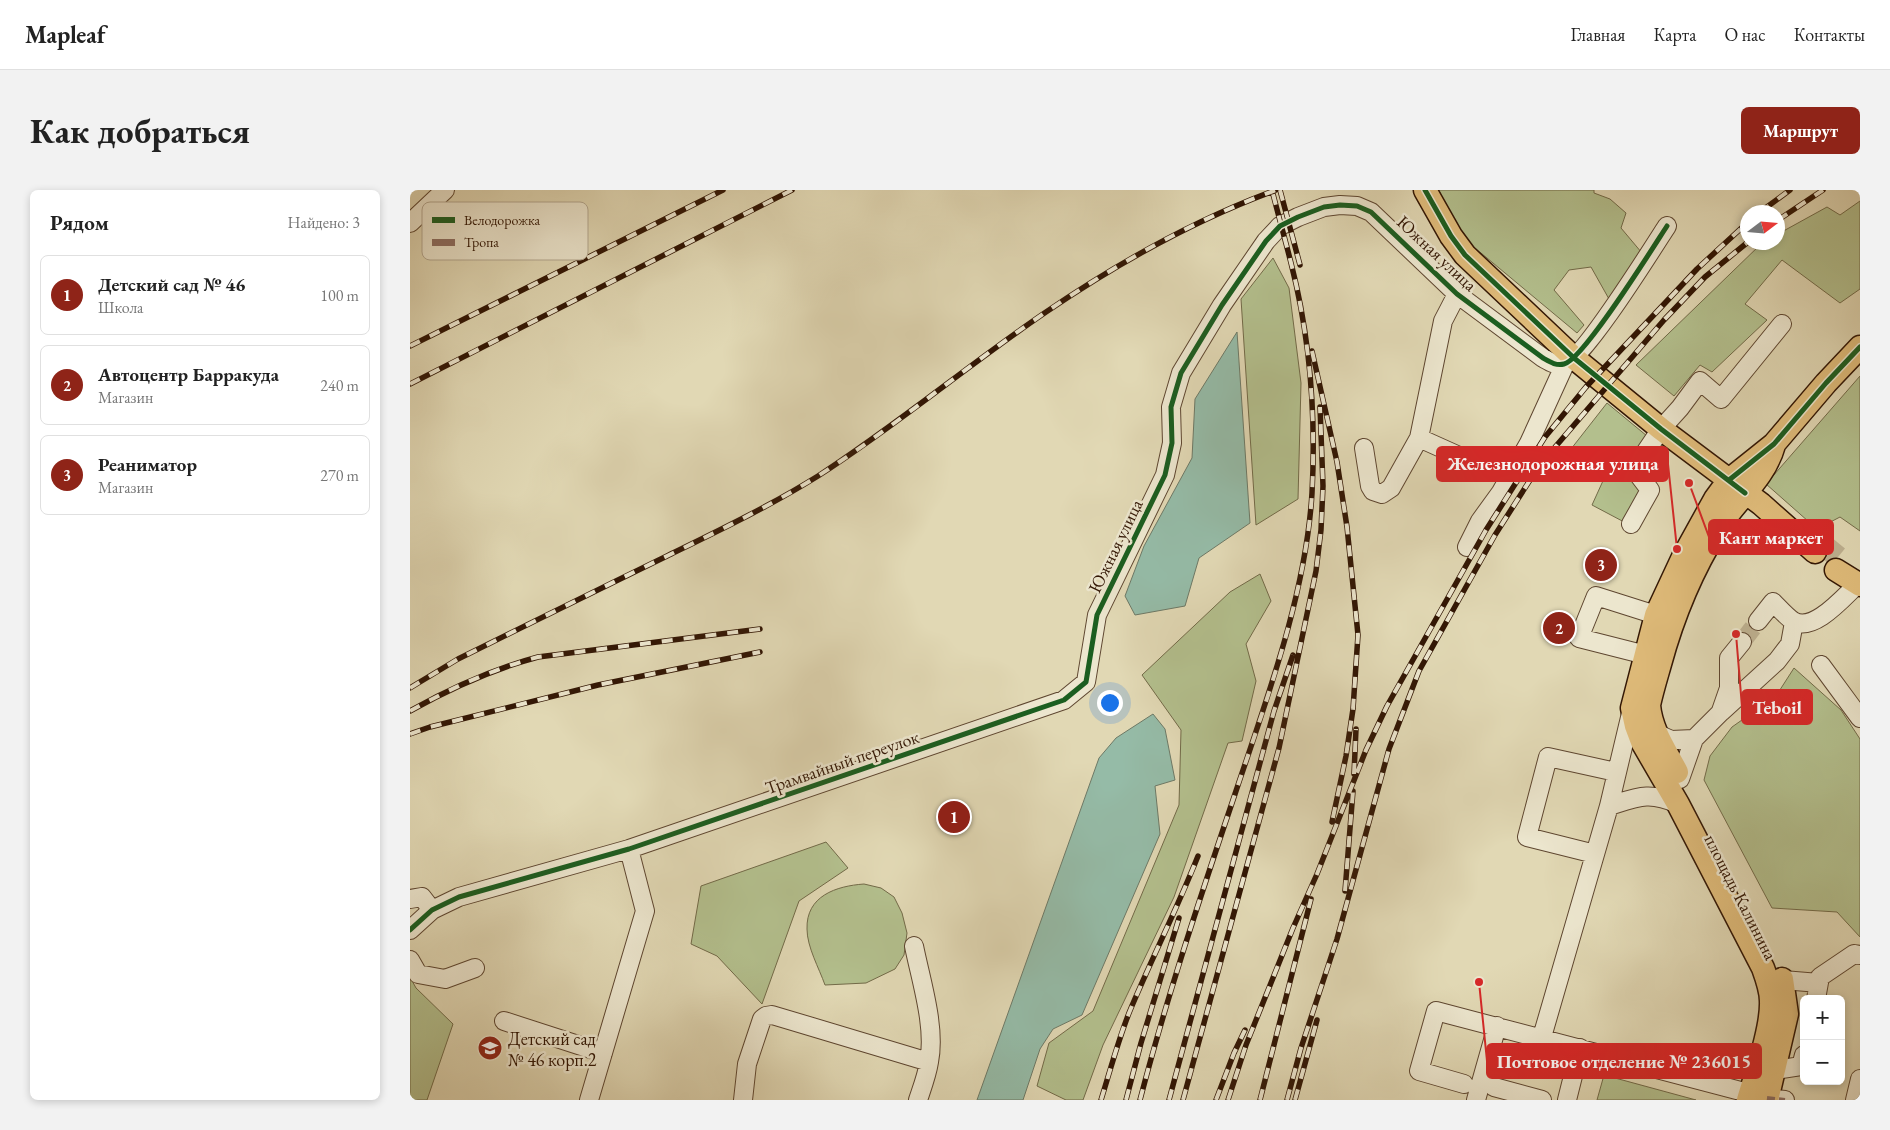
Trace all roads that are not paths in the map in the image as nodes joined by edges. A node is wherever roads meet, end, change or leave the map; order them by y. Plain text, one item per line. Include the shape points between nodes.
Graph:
1 (445, 190) edge
2 (1430, 198) edge
3 (432, 202) edge
4 (422, 212) edge
5 (410, 223) edge
6 (1667, 226) dead end
7 (1457, 294) junction
8 (1782, 324) dead end
9 (1860, 347) edge
10 (1570, 361) junction
11 (1661, 429) junction
12 (1419, 438) junction
13 (1364, 448) dead end
14 (1468, 460) dead end
15 (1737, 486) junction
16 (1631, 524) dead end
17 (1467, 547) dead end
18 (1818, 547) tunnel mouth
19 (1853, 575) edge
20 (1656, 615) junction
21 (1758, 621) tunnel mouth
22 (1794, 622) junction
23 (1742, 642) tunnel mouth
24 (1646, 655) junction
25 (1821, 665) dead end
26 (1064, 700) joint
27 (1641, 707) junction
28 (1721, 712) junction
29 (1860, 718) edge
30 (1656, 733) junction
31 (1694, 739) junction
32 (1616, 772) junction
33 (1680, 779) junction
34 (1678, 804) junction
35 (1609, 806) junction
36 (629, 849) junction
37 (1595, 854) junction
38 (410, 899) edge
39 (432, 910) junction
40 (410, 930) edge
41 (914, 946) dead end
42 (1860, 955) edge
43 (410, 960) edge
44 (475, 968) dead end
45 (1783, 980) junction
46 (1817, 991) edge
47 (504, 1021) dead end
48 (1497, 1026) junction
49 (1542, 1037) junction
50 (1580, 1048) junction
51 (603, 1053) junction
52 (929, 1062) junction
53 (1800, 1066) edge
54 (1775, 1070) junction
55 (1860, 1079) edge
56 (1464, 1084) dead end
57 (1494, 1088) dead end
58 (1764, 1098) edge
59 (589, 1100) edge
60 (743, 1100) edge
61 (918, 1100) edge
62 (1476, 1100) edge
63 (1542, 1100) edge
64 (1567, 1100) edge
65 (1855, 1100) edge

1 - 3 street
2 - 10 main road via 1465,255
4 - 5 street
6 - 10 street via 1592,338
7 - 10 street, Южная улица via 1542,358 1554,365
7 - 12 street via 1443,321
7 - 26 street, Южная улица via 1371,212 1357,206 1324,207 1280,226 1222,305 1181,373 1171,407 1172,443 1165,475 1097,615 1086,682
8 - 11 street via 1722,399 1700,381
9 - 15 main road via 1774,444 1766,468
10 - 11 main road
10 - 17 street via 1529,443
11 - 15 main road
11 - 16 street via 1634,469 1650,490
12 - 13 street via 1391,488 1382,494 1370,486
12 - 14 street
15 - 18 main road via 1776,504
15 - 20 main road via 1715,500 1684,554
15 - 27 main road via 1720,527 1679,604
19 - 22 street via 1823,616 1808,623
20 - 24 main road
20 - 24 street via 1596,596 1579,638
21 - 22 street via 1773,602
22 - 28 street via 1790,644 1777,661
23 - 28 street via 1729,658 1729,688
24 - 27 main road
25 - 29 street
26 - 36 street, Трамвайный переулок
27 - 30 main road, площадь Калинина via 1650,716
27 - 32 street
27 - 34 main road, площадь Калинина via 1636,726 1642,742
28 - 31 street
30 - 31 street via 1671,740
30 - 33 main road, площадь Калинина
31 - 33 street
32 - 35 street
32 - 37 street via 1548,757 1527,838
33 - 45 main road, площадь Калинина
34 - 35 street via 1662,797 1641,796
34 - 58 main road, площадь Калинина via 1763,968 1768,984 1771,1000
35 - 37 street
36 - 39 street, Трамвайный переулок via 459,897
36 - 51 street via 645,911
37 - 49 street
38 - 39 street via 422,897
39 - 40 street, Трамвайный переулок
41 - 52 street via 928,1016
42 - 46 street via 1854,954 1820,977
43 - 44 street via 418,974 445,979
45 - 46 street
45 - 54 main road, площадь Калинина via 1787,1014
47 - 51 street
48 - 49 street
48 - 56 street via 1436,1011 1419,1071
48 - 62 street
49 - 50 street
50 - 58 street
50 - 64 street
51 - 59 street
52 - 60 street via 766,1016 747,1064
52 - 61 street
53 - 54 street
54 - 58 main road, площадь Калинина
55 - 65 street
57 - 63 street

